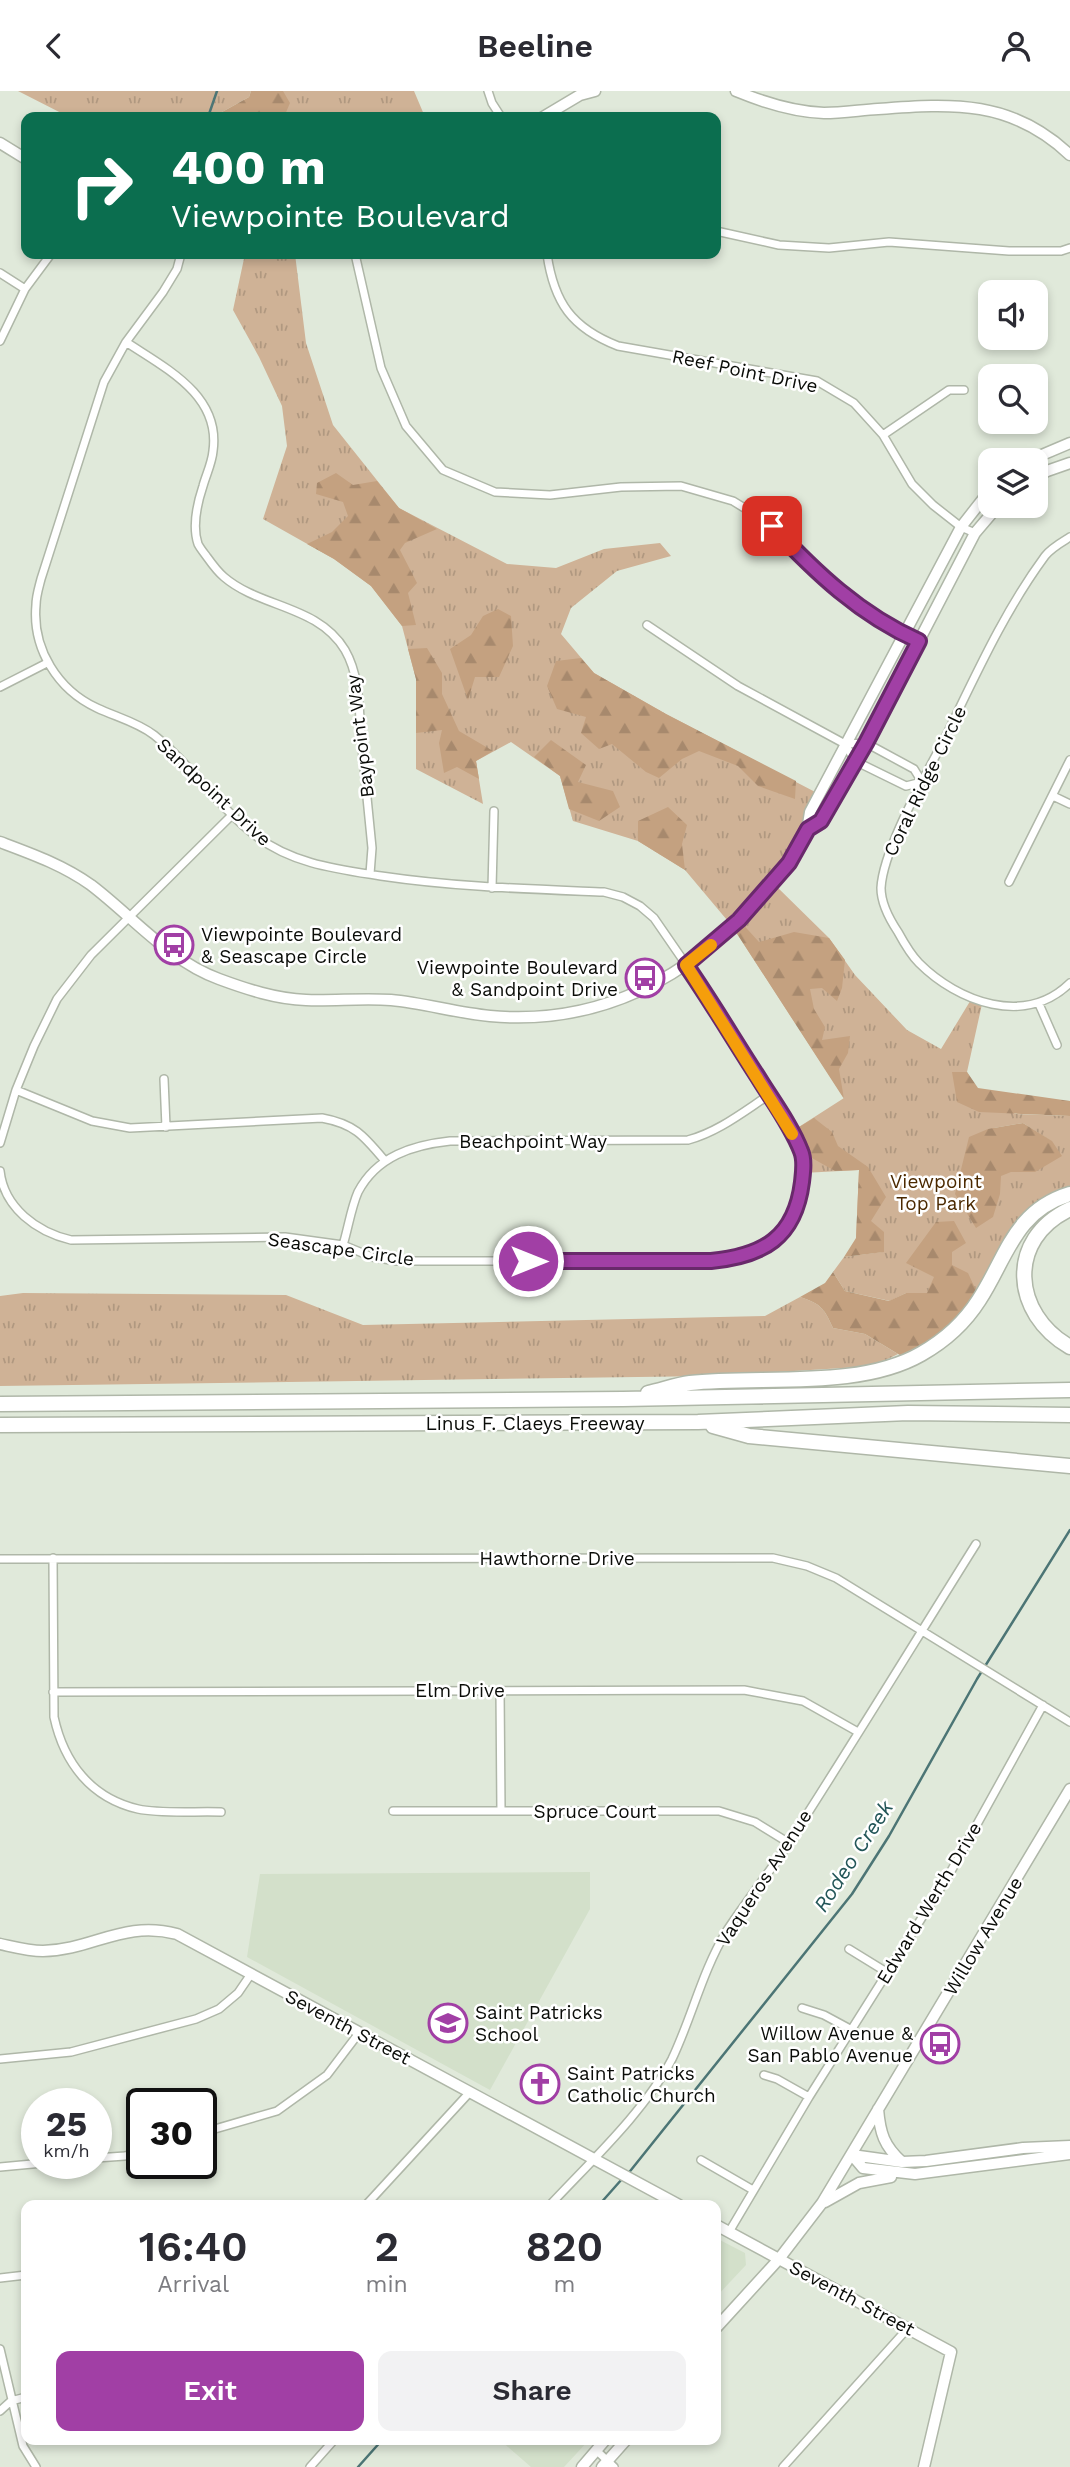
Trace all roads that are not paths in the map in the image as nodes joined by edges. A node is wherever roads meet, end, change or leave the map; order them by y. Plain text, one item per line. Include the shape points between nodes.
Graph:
1 (488, 91) edge
2 (594, 91) edge
3 (736, 91) edge
4 (497, 112) edge
5 (551, 112) edge
6 (0, 143) edge
7 (1070, 155) edge
8 (21, 156) edge
9 (721, 232) edge
10 (1070, 248) edge
11 (47, 259) edge
12 (180, 259) edge
13 (356, 259) edge
14 (548, 259) edge
15 (0, 273) edge
16 (26, 289) junction
17 (0, 341) edge
18 (126, 342) junction
19 (964, 390) dead end
20 (883, 435) junction
21 (1070, 443) edge
22 (1048, 452) edge
23 (1070, 463) edge
24 (1048, 471) edge
25 (978, 505) edge
26 (988, 518) edge
27 (961, 527) junction
28 (975, 533) junction
29 (1070, 537) edge
30 (647, 625) dead end
31 (902, 634) junction
32 (919, 641) junction
33 (47, 663) junction
34 (0, 687) edge
35 (866, 743) junction
36 (845, 744) junction
37 (1070, 760) edge
38 (855, 761) junction
39 (922, 782) junction
40 (1054, 796) junction
41 (1070, 804) edge
42 (494, 811) dead end
43 (233, 814) junction
44 (808, 829) junction
45 (0, 842) edge
46 (370, 874) junction
47 (1009, 882) dead end
48 (492, 888) junction
49 (129, 917) junction
50 (686, 965) junction
51 (1070, 983) edge
52 (1039, 1004) junction
53 (1057, 1045) dead end
54 (164, 1079) dead end
55 (16, 1090) junction
56 (769, 1095) junction
57 (166, 1127) junction
58 (0, 1143) edge
59 (385, 1161) junction
60 (0, 1171) edge
61 (1070, 1194) edge
62 (9, 1201) junction
63 (0, 1206) edge
64 (1070, 1209) edge
65 (343, 1245) junction
66 (1070, 1347) edge
67 (1070, 1390) edge
68 (623, 1399) junction
69 (0, 1404) edge
70 (1070, 1415) edge
71 (698, 1422) junction
72 (0, 1425) edge
73 (1070, 1466) edge
74 (976, 1544) dead end
75 (53, 1558) junction
76 (0, 1559) edge
77 (922, 1631) junction
78 (500, 1690) junction
79 (54, 1692) junction
80 (1043, 1705) junction
81 (1070, 1722) edge
82 (858, 1732) junction
83 (1070, 1789) edge
84 (393, 1811) dead end
85 (501, 1811) junction
86 (221, 1812) dead end
87 (789, 1843) junction
88 (0, 1944) edge
89 (849, 1949) dead end
90 (888, 1973) junction
91 (251, 1975) junction
92 (802, 2008) dead end
93 (850, 2029) junction
94 (359, 2033) junction
95 (0, 2059) edge
96 (764, 2075) dead end
97 (470, 2092) junction
98 (809, 2097) junction
99 (878, 2109) junction
100 (217, 2128) edge
101 (1070, 2146) edge
102 (1070, 2154) edge
103 (852, 2155) junction
104 (593, 2158) junction
105 (701, 2160) dead end
106 (901, 2162) junction
107 (21, 2165) edge
108 (0, 2167) edge
109 (915, 2174) junction
110 (752, 2190) junction
111 (371, 2200) edge
112 (555, 2200) edge
113 (670, 2200) edge
114 (822, 2203) junction
115 (721, 2228) edge
116 (729, 2232) junction
117 (779, 2259) junction
118 (21, 2276) edge
119 (0, 2278) edge
120 (721, 2323) edge
121 (908, 2328) junction
122 (0, 2349) edge
123 (21, 2398) edge
124 (11, 2401) junction
125 (0, 2411) edge
126 (21, 2438) edge
127 (23, 2445) edge
128 (330, 2445) edge
129 (602, 2445) edge
130 (623, 2445) edge
131 (597, 2451) junction
132 (608, 2465) edge
133 (36, 2467) edge
134 (310, 2467) edge
135 (582, 2467) edge
136 (783, 2467) edge
137 (924, 2467) edge

1 - 4 street
2 - 5 street
3 - 7 street via 788,110 827,113 928,105 976,107 1017,118
6 - 8 street
9 - 10 street via 830,248 889,242 1009,251
11 - 16 street
12 - 18 street, Sandpoint Drive via 163,292
13 - 31 street via 381,367 406,426 443,470 495,492 550,495 681,486 733,501 772,526 849,600
14 - 20 street, Reef Point Drive via 556,293 572,318 593,337 618,346 817,381 855,403
15 - 16 street
16 - 17 street
18 - 33 street, Sandpoint Drive via 104,382 41,579 35,606
18 - 46 street, Baypoint Way via 193,390 204,404 214,437 213,452 196,517 198,544 210,561 238,586 320,623 344,649 356,683 372,848
19 - 20 street via 949,390
20 - 27 street, Reef Point Drive via 912,484
21 - 22 street
23 - 24 street
25 - 27 street
26 - 28 street
27 - 28 street, Reef Point Drive
27 - 31 street
28 - 32 street
29 - 39 street, Coral Ridge Circle via 1047,553 1018,598
30 - 36 street via 738,686
31 - 32 street
31 - 36 street
32 - 35 street
33 - 34 street
33 - 43 street, Sandpoint Drive via 80,699 153,735
35 - 36 street
35 - 38 street
35 - 39 street via 914,769
36 - 38 street
36 - 44 street via 810,812
37 - 40 street
38 - 39 street via 906,786
38 - 44 street via 821,821
39 - 52 street, Coral Ridge Circle via 885,863 881,891 888,917 918,962 942,982 982,1003
40 - 41 street
40 - 47 street
42 - 48 street
43 - 46 street, Sandpoint Drive via 282,853 311,864
43 - 49 street
44 - 50 street via 789,863 754,904
45 - 49 street via 66,870
46 - 48 street, Sandpoint Drive
48 - 50 street, Sandpoint Drive via 604,892 622,897 654,918
49 - 50 street via 215,978 248,989 304,1000 391,1000 489,1016 573,1014 612,1004
49 - 55 street via 57,999
50 - 56 street, Seascape Circle
51 - 52 street
52 - 53 street
54 - 57 street
55 - 57 street via 101,1123
55 - 58 street
56 - 59 street, Beachpoint Way via 718,1128 688,1140 450,1141 414,1147
56 - 65 street, Seascape Circle via 803,1153 803,1173 796,1209 786,1227 768,1246 753,1253 711,1261 397,1261
57 - 59 street via 322,1118 350,1126
59 - 65 street, Beachpoint Way via 358,1193
60 - 62 street
61 - 68 highway via 1029,1217 1013,1235 980,1299 943,1339 920,1355 886,1369 849,1375 688,1383
62 - 63 street
62 - 65 street, Seascape Circle via 40,1229 71,1240 285,1237
64 - 66 highway via 1042,1228 1031,1246 1025,1281 1033,1313 1044,1329
67 - 68 highway, Linus F. Claeys Freeway
68 - 69 highway, Linus F. Claeys Freeway
70 - 71 highway, Linus F. Claeys Freeway via 908,1413
71 - 72 highway, Linus F. Claeys Freeway
71 - 73 highway via 749,1436
74 - 77 street, Vaqueros Avenue
75 - 76 street, Hawthorne Drive
75 - 77 street, Hawthorne Drive via 773,1558 836,1579
75 - 79 street
77 - 80 street, Hawthorne Drive
77 - 82 street, Vaqueros Avenue
78 - 79 street, Elm Drive
78 - 82 street, Elm Drive via 744,1690 803,1701
78 - 85 street
79 - 86 street via 59,1740 92,1787 140,1809
80 - 81 street, Hawthorne Drive
80 - 90 street, Edward Werth Drive via 950,1873
82 - 87 street, Vaqueros Avenue
83 - 99 street, Willow Avenue
84 - 85 street, Spruce Court
85 - 87 street, Spruce Court via 719,1811 755,1822
87 - 104 street, Vaqueros Avenue via 714,1954 657,2084
88 - 91 street, Seventh Street via 43,1951 122,1932 158,1929 177,1934
89 - 90 street
90 - 93 street, Edward Werth Drive
91 - 94 street, Seventh Street
91 - 95 street via 219,2009 196,2019 71,2052
92 - 93 street
93 - 98 street, Edward Werth Drive
94 - 97 street, Seventh Street
94 - 100 street via 327,2075 277,2111
96 - 98 street
97 - 104 street, Seventh Street
97 - 111 street
98 - 110 street, Edward Werth Drive
99 - 103 street, Willow Avenue
99 - 106 street via 882,2137
101 - 106 street
102 - 109 street
103 - 106 street
103 - 109 street via 863,2168
103 - 114 street, Willow Avenue
104 - 112 street, Vaqueros Avenue
104 - 113 street, Seventh Street
105 - 110 street
107 - 108 street
109 - 114 street via 859,2183
110 - 116 street, Edward Werth Drive
114 - 117 street, Willow Avenue
115 - 116 street, Seventh Street
116 - 117 street, Seventh Street
117 - 120 street, Willow Avenue
117 - 121 street, Seventh Street
118 - 119 street
121 - 136 street
121 - 137 street, Seventh Street via 951,2352
122 - 124 street
123 - 124 street
124 - 125 street
124 - 126 street
127 - 133 street
128 - 134 street
129 - 131 street
130 - 132 street
131 - 132 street
131 - 135 street

